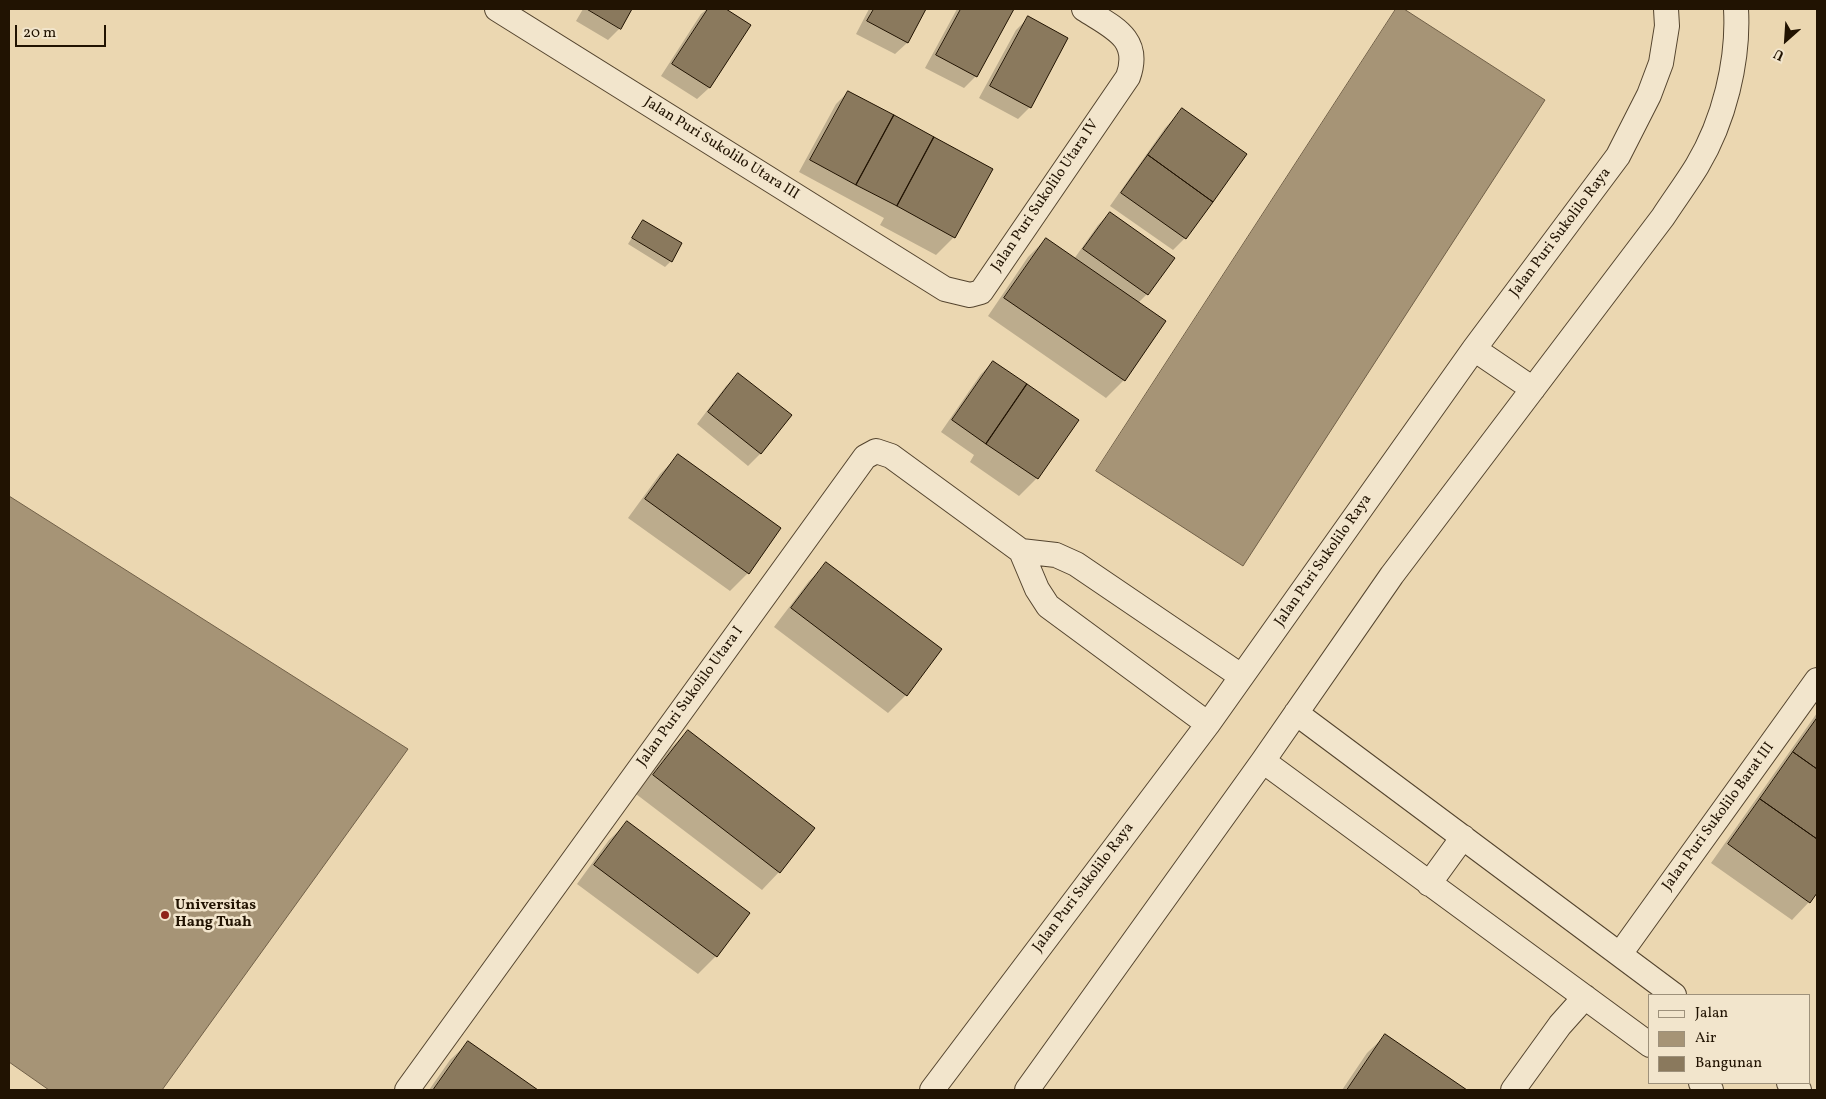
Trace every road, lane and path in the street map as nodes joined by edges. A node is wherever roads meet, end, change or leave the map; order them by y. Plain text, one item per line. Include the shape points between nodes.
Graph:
1 (497, 9) edge
2 (1084, 9) edge
3 (1666, 9) edge
4 (1736, 9) edge
5 (945, 289) joint
6 (1474, 349) junction
7 (1533, 389) junction
8 (1021, 551) junction
9 (1242, 676) junction
10 (1817, 680) edge
11 (1296, 713) junction
12 (1208, 724) junction
13 (1263, 761) junction
14 (1463, 837) junction
15 (1429, 884) junction
16 (1620, 954) junction
17 (1673, 994) edge
18 (1585, 997) junction
19 (1648, 1044) edge
20 (407, 1090) edge
21 (932, 1090) edge
22 (1026, 1090) edge
23 (1513, 1090) edge

1 - 5 street, Jalan Puri Sukolilo Utara III
2 - 5 street, Jalan Puri Sukolilo Utara IV via 1114,28 1131,48 1128,77 980,292 970,295
3 - 6 street, Jalan Puri Sukolilo Raya via 1667,26 1661,64 1618,156
4 - 7 street via 1737,32 1732,70 1721,115 1698,165 1663,217
6 - 7 street
6 - 9 street, Jalan Puri Sukolilo Raya
7 - 11 street via 1392,575
8 - 9 street via 1056,555 1076,564
8 - 12 street via 1036,589 1048,606
8 - 20 street, Jalan Puri Sukolilo Utara I via 891,456 876,452 865,457
9 - 12 street, Jalan Puri Sukolilo Raya
10 - 16 street, Jalan Puri Sukolilo Barat III
11 - 13 street
11 - 14 street
12 - 21 street, Jalan Puri Sukolilo Raya
13 - 15 street
13 - 22 street
14 - 15 street
14 - 16 street
15 - 18 street
16 - 17 street
18 - 19 street
18 - 23 street via 1560,1025

